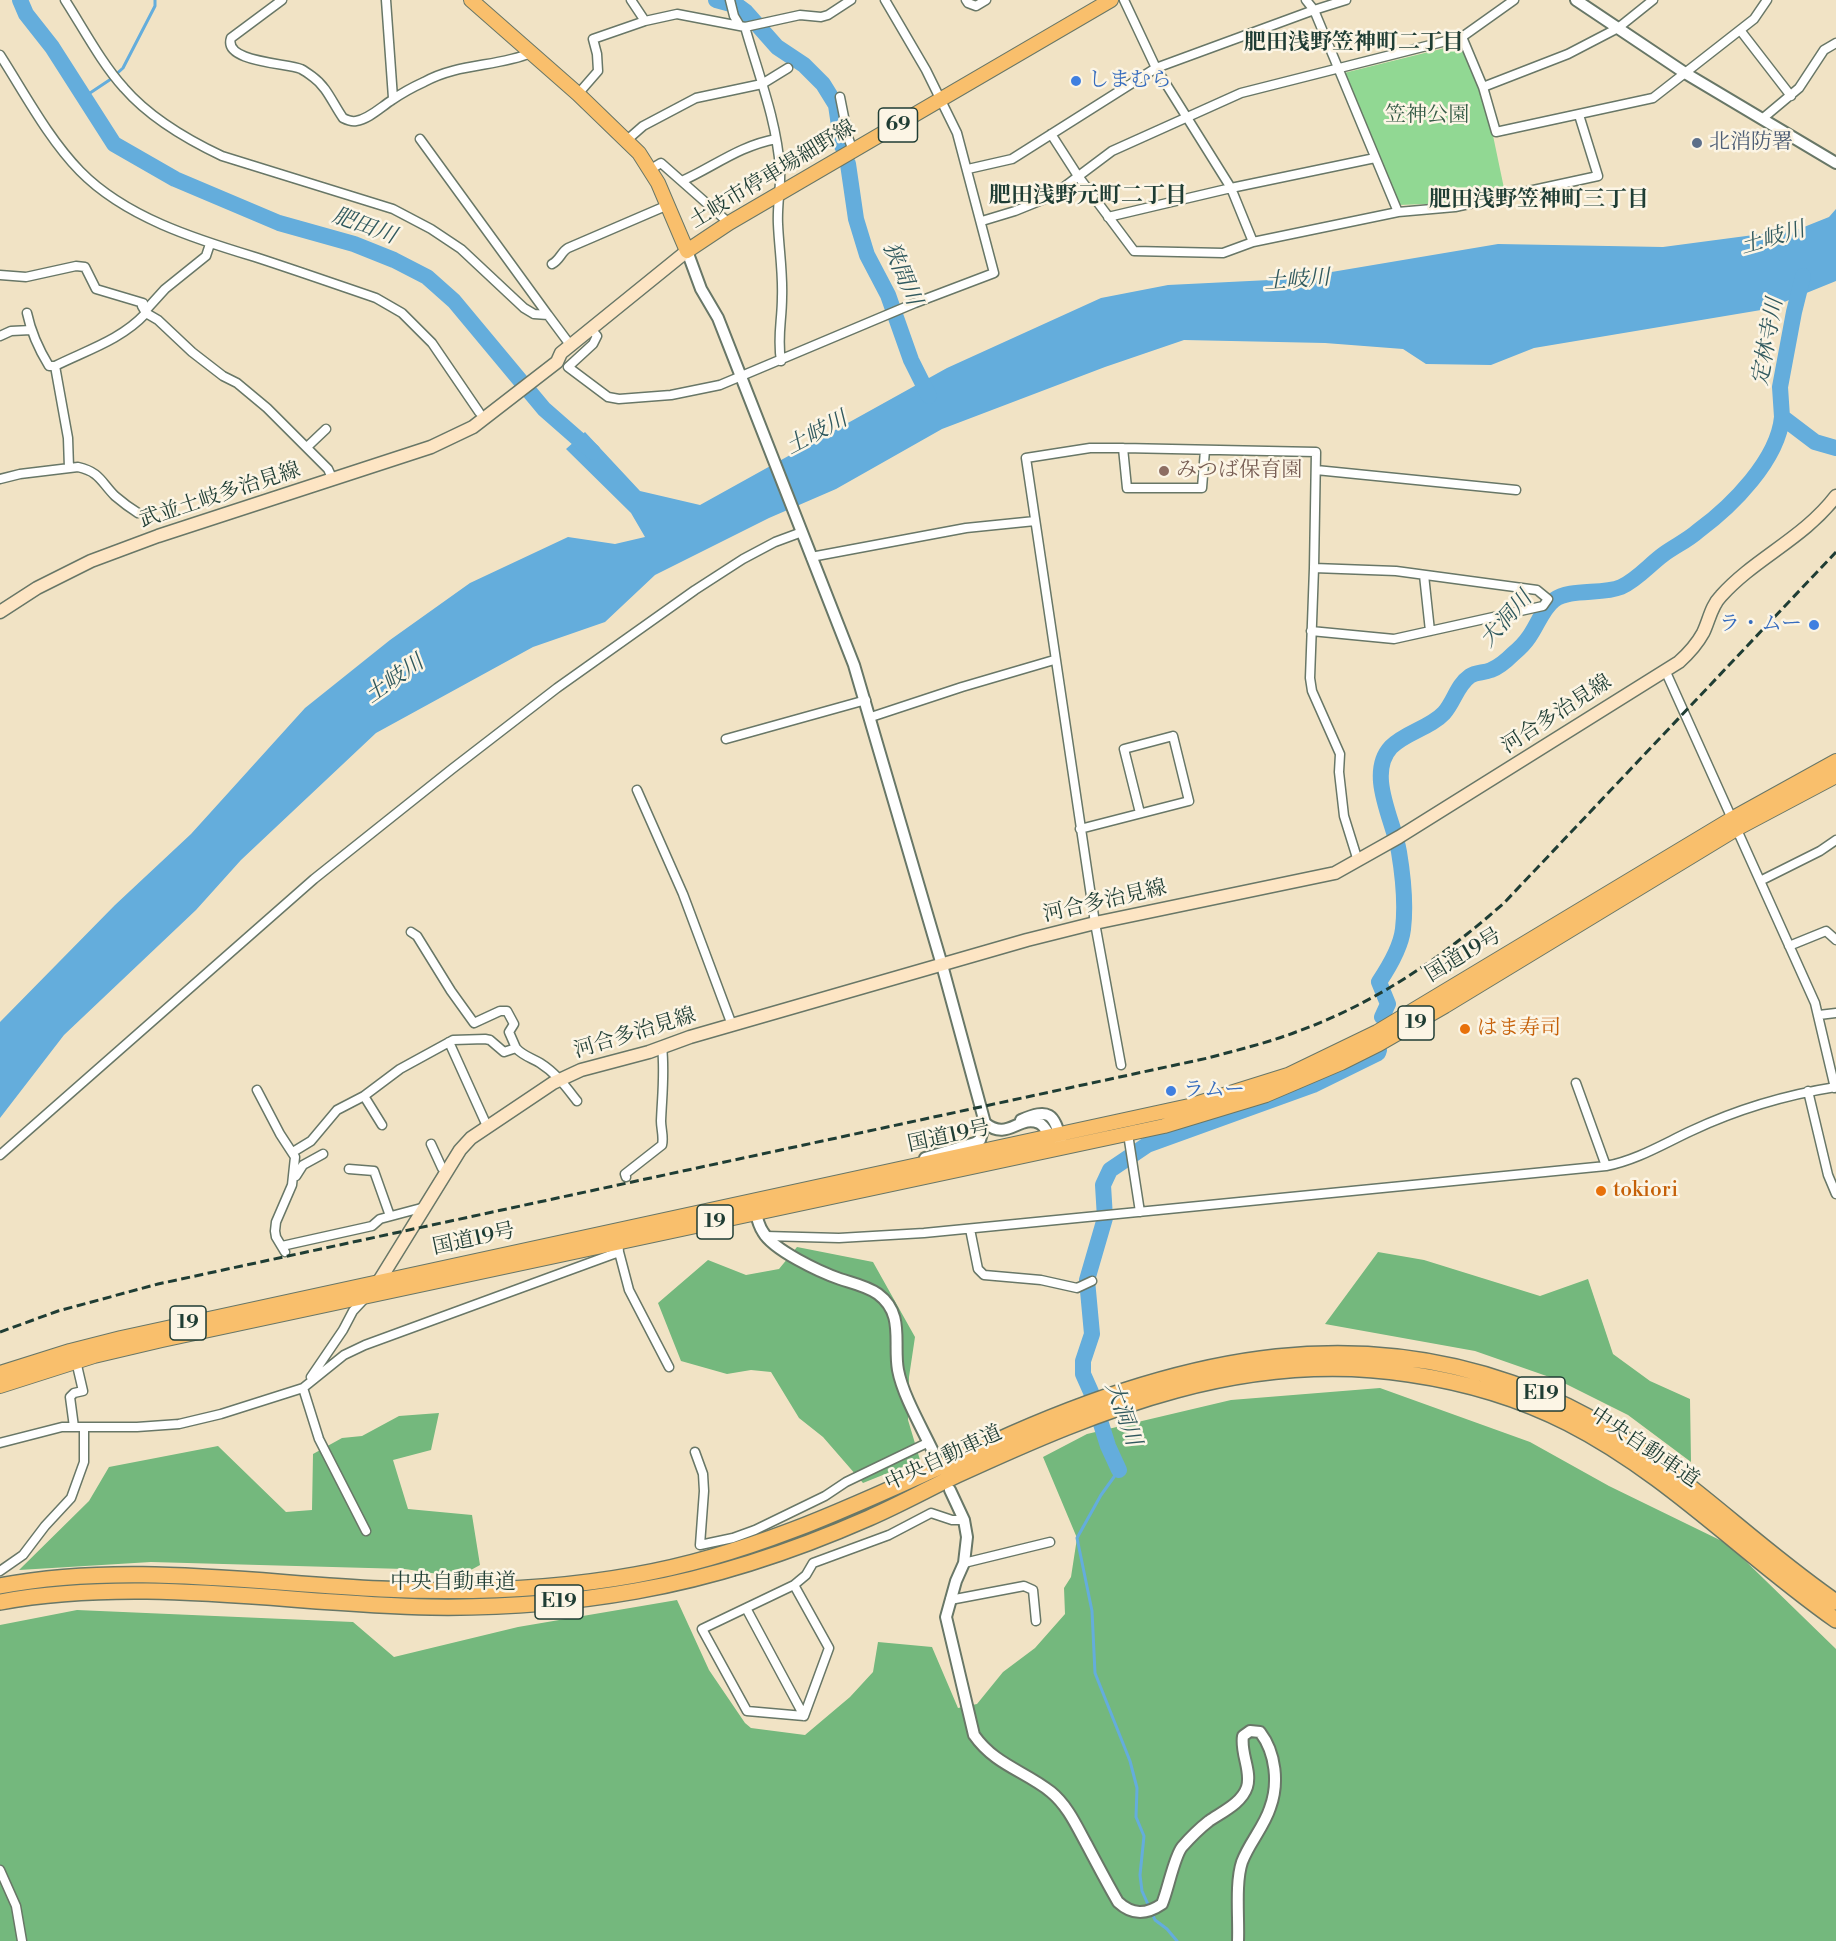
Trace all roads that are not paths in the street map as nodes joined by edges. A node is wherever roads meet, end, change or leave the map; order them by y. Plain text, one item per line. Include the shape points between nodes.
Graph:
1 (65, 0) edge
2 (282, 0) edge
3 (386, 0) edge
4 (471, 0) edge
5 (631, 0) edge
6 (730, 0) edge
7 (851, 0) edge
8 (885, 0) edge
9 (966, 0) edge
10 (986, 0) edge
11 (1111, 0) edge
12 (1124, 0) edge
13 (1306, 0) edge
14 (1346, 0) edge
15 (1514, 0) edge
16 (1576, 0) edge
17 (1653, 0) edge
18 (1767, 0) edge
19 (1314, 10) junction
20 (645, 21) junction
21 (745, 26) junction
22 (1618, 28) junction
23 (1740, 30) junction
24 (1462, 37) junction
25 (1836, 43) edge
26 (531, 53) junction
27 (0, 55) edge
28 (789, 68) dead end
29 (1156, 68) junction
30 (1338, 68) junction
31 (1685, 73) junction
32 (762, 84) junction
33 (1483, 87) junction
34 (578, 94) junction
35 (1791, 96) junction
36 (840, 97) dead end
37 (393, 98) junction
38 (942, 99) junction
39 (1579, 115) junction
40 (1187, 117) junction
41 (1765, 121) junction
42 (1051, 134) junction
43 (420, 139) dead end
44 (776, 139) junction
45 (627, 140) junction
46 (853, 151) junction
47 (1375, 158) junction
48 (1836, 163) edge
49 (651, 169) junction
50 (968, 169) junction
51 (1078, 176) junction
52 (682, 182) junction
53 (1231, 188) junction
54 (781, 194) junction
55 (668, 205) junction
56 (1398, 212) junction
57 (1108, 217) junction
58 (982, 221) junction
59 (729, 223) junction
60 (1253, 243) junction
61 (210, 244) junction
62 (687, 251) junction
63 (552, 264) dead end
64 (0, 275) edge
65 (146, 312) junction
66 (27, 313) dead end
67 (548, 315) junction
68 (31, 330) junction
69 (592, 330) junction
70 (0, 336) edge
71 (560, 354) junction
72 (781, 361) junction
73 (55, 366) junction
74 (741, 378) junction
75 (485, 412) junction
76 (326, 429) dead end
77 (307, 447) junction
78 (1123, 447) junction
79 (1205, 450) junction
80 (69, 468) junction
81 (1316, 470) junction
82 (0, 479) edge
83 (333, 480) junction
84 (1516, 490) dead end
85 (1836, 496) edge
86 (138, 513) dead end
87 (1035, 521) junction
88 (802, 532) junction
89 (811, 557) junction
90 (1314, 568) junction
91 (1424, 575) junction
92 (0, 612) edge
93 (1311, 631) junction
94 (1430, 631) junction
95 (1054, 660) junction
96 (1665, 670) junction
97 (866, 700) junction
98 (871, 717) junction
99 (726, 739) dead end
100 (1836, 761) edge
101 (1836, 776) edge
102 (637, 790) dead end
103 (1140, 813) junction
104 (1735, 823) junction
105 (1080, 829) junction
106 (1836, 840) edge
107 (1358, 861) junction
108 (1760, 881) junction
109 (1095, 923) junction
110 (411, 932) dead end
111 (1836, 940) edge
112 (1789, 946) junction
113 (942, 964) junction
114 (1836, 1013) edge
115 (1819, 1015) junction
116 (732, 1025) junction
117 (449, 1042) junction
118 (662, 1047) junction
119 (516, 1048) junction
120 (1121, 1065) dead end
121 (560, 1080) junction
122 (1576, 1083) dead end
123 (1836, 1088) edge
124 (257, 1090) dead end
125 (1808, 1091) junction
126 (363, 1096) junction
127 (577, 1101) dead end
128 (982, 1107) junction
129 (985, 1123) junction
130 (382, 1125) dead end
131 (487, 1126) junction
132 (1128, 1134) junction
133 (1054, 1135) junction
134 (431, 1144) dead end
135 (1063, 1148) junction
136 (293, 1152) junction
137 (323, 1154) dead end
138 (0, 1155) edge
139 (1606, 1166) junction
140 (900, 1168) junction
141 (349, 1169) dead end
142 (447, 1173) junction
143 (626, 1177) dead end
144 (293, 1180) junction
145 (1836, 1194) edge
146 (426, 1207) junction
147 (754, 1207) junction
148 (1140, 1212) junction
149 (390, 1216) junction
150 (970, 1229) junction
151 (765, 1236) junction
152 (618, 1241) junction
153 (1092, 1281) dead end
154 (378, 1283) junction
155 (367, 1296) junction
156 (76, 1361) junction
157 (669, 1366) dead end
158 (0, 1373) edge
159 (1188, 1379) junction
160 (0, 1386) edge
161 (303, 1388) junction
162 (1083, 1413) junction
163 (74, 1427) junction
164 (84, 1428) junction
165 (929, 1442) junction
166 (0, 1443) edge
167 (695, 1452) dead end
168 (936, 1458) dead end
169 (950, 1490) dead end
170 (964, 1520) junction
171 (366, 1531) dead end
172 (1050, 1542) dead end
173 (964, 1563) junction
174 (0, 1570) edge
175 (794, 1585) junction
176 (0, 1586) edge
177 (950, 1600) junction
178 (0, 1602) edge
179 (1836, 1602) edge
180 (746, 1608) junction
181 (1836, 1620) edge
182 (1036, 1621) dead end
183 (804, 1716) junction
184 (0, 1870) edge
185 (22, 1941) edge
186 (1238, 1941) edge

1 - 67 street via 122,86 165,124 222,156 393,209 461,249 524,308
2 - 37 street via 231,38 231,48 247,58 300,69 312,76 349,121 364,118
3 - 37 street
4 - 26 main road, 土岐市停車場細野線
5 - 20 street
6 - 21 street via 732,10
7 - 21 street via 821,17 800,15
8 - 38 street
9 - 10 street via 976,6
11 - 38 main road, 土岐市停車場細野線 / 69
12 - 29 street
13 - 19 street
14 - 19 street
15 - 24 street
16 - 22 street
17 - 22 street
18 - 23 street via 1754,19
19 - 29 street
19 - 30 street
20 - 21 street via 677,14
20 - 34 street via 593,39 598,70
21 - 32 street
22 - 31 street
22 - 33 street via 1568,54
23 - 31 street
23 - 35 street
24 - 30 street
24 - 33 street
25 - 35 street via 1824,50
26 - 34 main road, 土岐市停車場細野線
26 - 37 street via 452,70
27 - 61 street via 66,156 82,173 118,202
28 - 32 street
29 - 40 street
29 - 42 street
30 - 40 street via 1241,93
30 - 47 street
31 - 39 street via 1653,98
31 - 41 street
32 - 44 street
32 - 45 street via 696,99 643,126
33 - 39 street via 1496,132
34 - 45 main road, 土岐市停車場細野線
35 - 41 street
36 - 46 street
38 - 46 main road, 土岐市停車場細野線 / 69
38 - 50 street
39 - 56 street via 1598,176 1455,207
40 - 51 street via 1112,151
40 - 53 street
41 - 48 street
42 - 50 street via 1012,159
42 - 51 street
43 - 67 street
44 - 52 street via 744,147
44 - 54 street
45 - 49 main road, 土岐市停車場細野線
46 - 54 main road, 土岐市停車場細野線 / 69
47 - 53 street
47 - 56 street
49 - 52 street via 661,163
49 - 55 main road, 土岐市停車場細野線
50 - 58 street
51 - 57 street
51 - 58 street via 1052,196
52 - 59 street
53 - 57 street
53 - 60 street
54 - 59 main road, 土岐市停車場細野線 / 69
54 - 72 street
55 - 62 main road, 土岐市停車場細野線
55 - 63 street via 568,248
56 - 60 street
57 - 60 street via 1134,251 1222,254
58 - 72 street via 994,273
59 - 62 main road, 土岐市停車場細野線 / 69
61 - 65 street via 206,256 165,290
61 - 75 street via 376,298 402,313 432,344
62 - 69 main road, 武並土岐多治見線
62 - 74 street
64 - 65 street via 26,277 85,267 96,289 143,303
65 - 73 street via 134,327
65 - 77 street via 267,408
66 - 68 street
67 - 71 street
68 - 70 street
68 - 73 street via 49,366
69 - 71 main road, 武並土岐多治見線
69 - 74 street via 597,336 593,344 568,367 608,398 671,395
71 - 75 main road, 武並土岐多治見線
72 - 74 street
73 - 80 street via 68,438
74 - 88 street
75 - 83 main road, 武並土岐多治見線 via 473,427 420,451
76 - 77 street
77 - 83 street
78 - 79 street
78 - 79 street via 1127,488 1202,488
78 - 87 street via 1026,458
79 - 81 street via 1316,452
80 - 82 street
80 - 86 street via 85,468 97,474 116,497
81 - 84 street
81 - 90 street
83 - 92 main road, 武並土岐多治見線 via 91,561
85 - 96 main road, 河合多治見線 via 1795,537 1722,594 1696,644
87 - 89 street via 966,528
87 - 95 street
88 - 89 street
88 - 138 street via 743,559 695,590 452,769 314,879
89 - 97 street
90 - 91 street
90 - 93 street
91 - 94 street
91 - 94 street via 1537,590 1548,599 1543,606
93 - 94 street via 1394,639
93 - 107 street via 1311,691 1340,754 1344,816
95 - 98 street
95 - 105 street
96 - 104 street
96 - 107 main road, 河合多治見線
97 - 98 street
97 - 99 street
98 - 113 street
100 - 104 main road, 国道19号 / 19
101 - 104 main road, 国道19号 / 19
102 - 116 street via 683,894
103 - 103 street via 1189,801 1173,735 1124,749
103 - 105 street
104 - 108 street
104 - 132 main road, 国道19号 / 19 via 1437,1011 1341,1064 1248,1101
104 - 133 main road, 国道19号 / 19 via 1386,1027 1312,1065 1189,1106
105 - 109 street
106 - 108 street
107 - 109 main road, 河合多治見線 via 1335,873
108 - 112 street
109 - 113 main road, 河合多治見線
109 - 120 street
110 - 119 street via 474,1023 507,1011 514,1024 509,1032
111 - 112 street via 1826,932
112 - 115 street
113 - 116 main road, 河合多治見線
113 - 128 street
114 - 115 street
115 - 123 street
116 - 118 main road, 河合多治見線
117 - 119 street via 485,1038 504,1052
117 - 126 street via 400,1069
117 - 131 street
118 - 121 main road, 河合多治見線 via 581,1070
118 - 143 street via 663,1142 624,1174
119 - 121 street
121 - 127 street
121 - 131 main road, 河合多治見線
122 - 139 street
123 - 125 street
124 - 136 street
125 - 139 street via 1752,1106 1626,1162
125 - 145 street
126 - 130 street
126 - 136 street via 337,1110 310,1141
128 - 129 street
128 - 133 street via 999,1124 1048,1113 1054,1118
129 - 133 street via 1006,1130 1035,1122
129 - 140 street via 980,1140 975,1143
131 - 142 main road, 河合多治見線 via 460,1150
132 - 135 main road, 国道19号 / 19
132 - 148 street
133 - 135 street
133 - 140 main road, 国道19号 / 19
134 - 142 street
135 - 147 main road, 国道19号 / 19
136 - 144 street
137 - 144 street via 303,1165
139 - 148 street
140 - 147 main road, 国道19号 / 19
141 - 149 street via 374,1171
142 - 146 main road, 河合多治見線
144 - 149 street via 275,1231 284,1249 372,1226
146 - 149 street
146 - 154 main road, 河合多治見線
147 - 151 street
147 - 152 main road, 国道19号 / 19
148 - 150 street
150 - 151 street via 839,1238
150 - 153 street via 978,1269 984,1275 1077,1288
151 - 165 street via 795,1259 867,1288 888,1304 898,1330 898,1372
152 - 154 main road, 国道19号 / 19
152 - 155 main road, 国道19号 / 19
152 - 157 street via 629,1290
152 - 161 street via 365,1345 344,1355
154 - 155 main road, 河合多治見線
154 - 158 main road, 国道19号 / 19 via 121,1338
155 - 156 main road, 国道19号 / 19
155 - 161 street
156 - 160 main road, 国道19号 / 19
156 - 163 street via 83,1391 70,1397
159 - 162 highway, 中央自動車道 / E19 via 1118,1408
159 - 179 highway, 中央自動車道 / E19 via 1222,1364 1353,1352 1431,1362 1502,1380 1570,1407 1634,1445
159 - 181 highway, 中央自動車道 / E19 via 1353,1368 1429,1377 1519,1402 1596,1438 1655,1477
161 - 164 street via 179,1424
161 - 171 street via 320,1439
162 - 176 highway, 中央自動車道 / E19 via 996,1440 789,1533 740,1550 633,1576 473,1590 379,1589 145,1574 78,1576
162 - 178 highway, 中央自動車道 / E19 via 869,1518 780,1553 690,1580 635,1591 529,1605 474,1607 149,1591 79,1593
163 - 164 street
163 - 166 street
164 - 174 street via 84,1462 71,1498 24,1555
165 - 167 street via 755,1530 700,1545 704,1491
165 - 168 street
169 - 170 street
170 - 173 street
170 - 175 street via 931,1513 889,1535 813,1563
172 - 173 street
173 - 177 street
175 - 180 street
175 - 183 street via 829,1648
177 - 182 street via 1024,1586 1033,1590
177 - 186 street via 948,1629 975,1735 996,1759 1052,1792 1071,1816 1118,1902 1126,1909 1141,1913 1162,1904 1183,1847 1240,1798 1247,1787 1243,1736 1250,1731 1260,1732 1270,1749 1275,1784 1270,1808 1242,1864
180 - 183 street
180 - 183 street via 702,1629 747,1711
184 - 185 street via 16,1906

